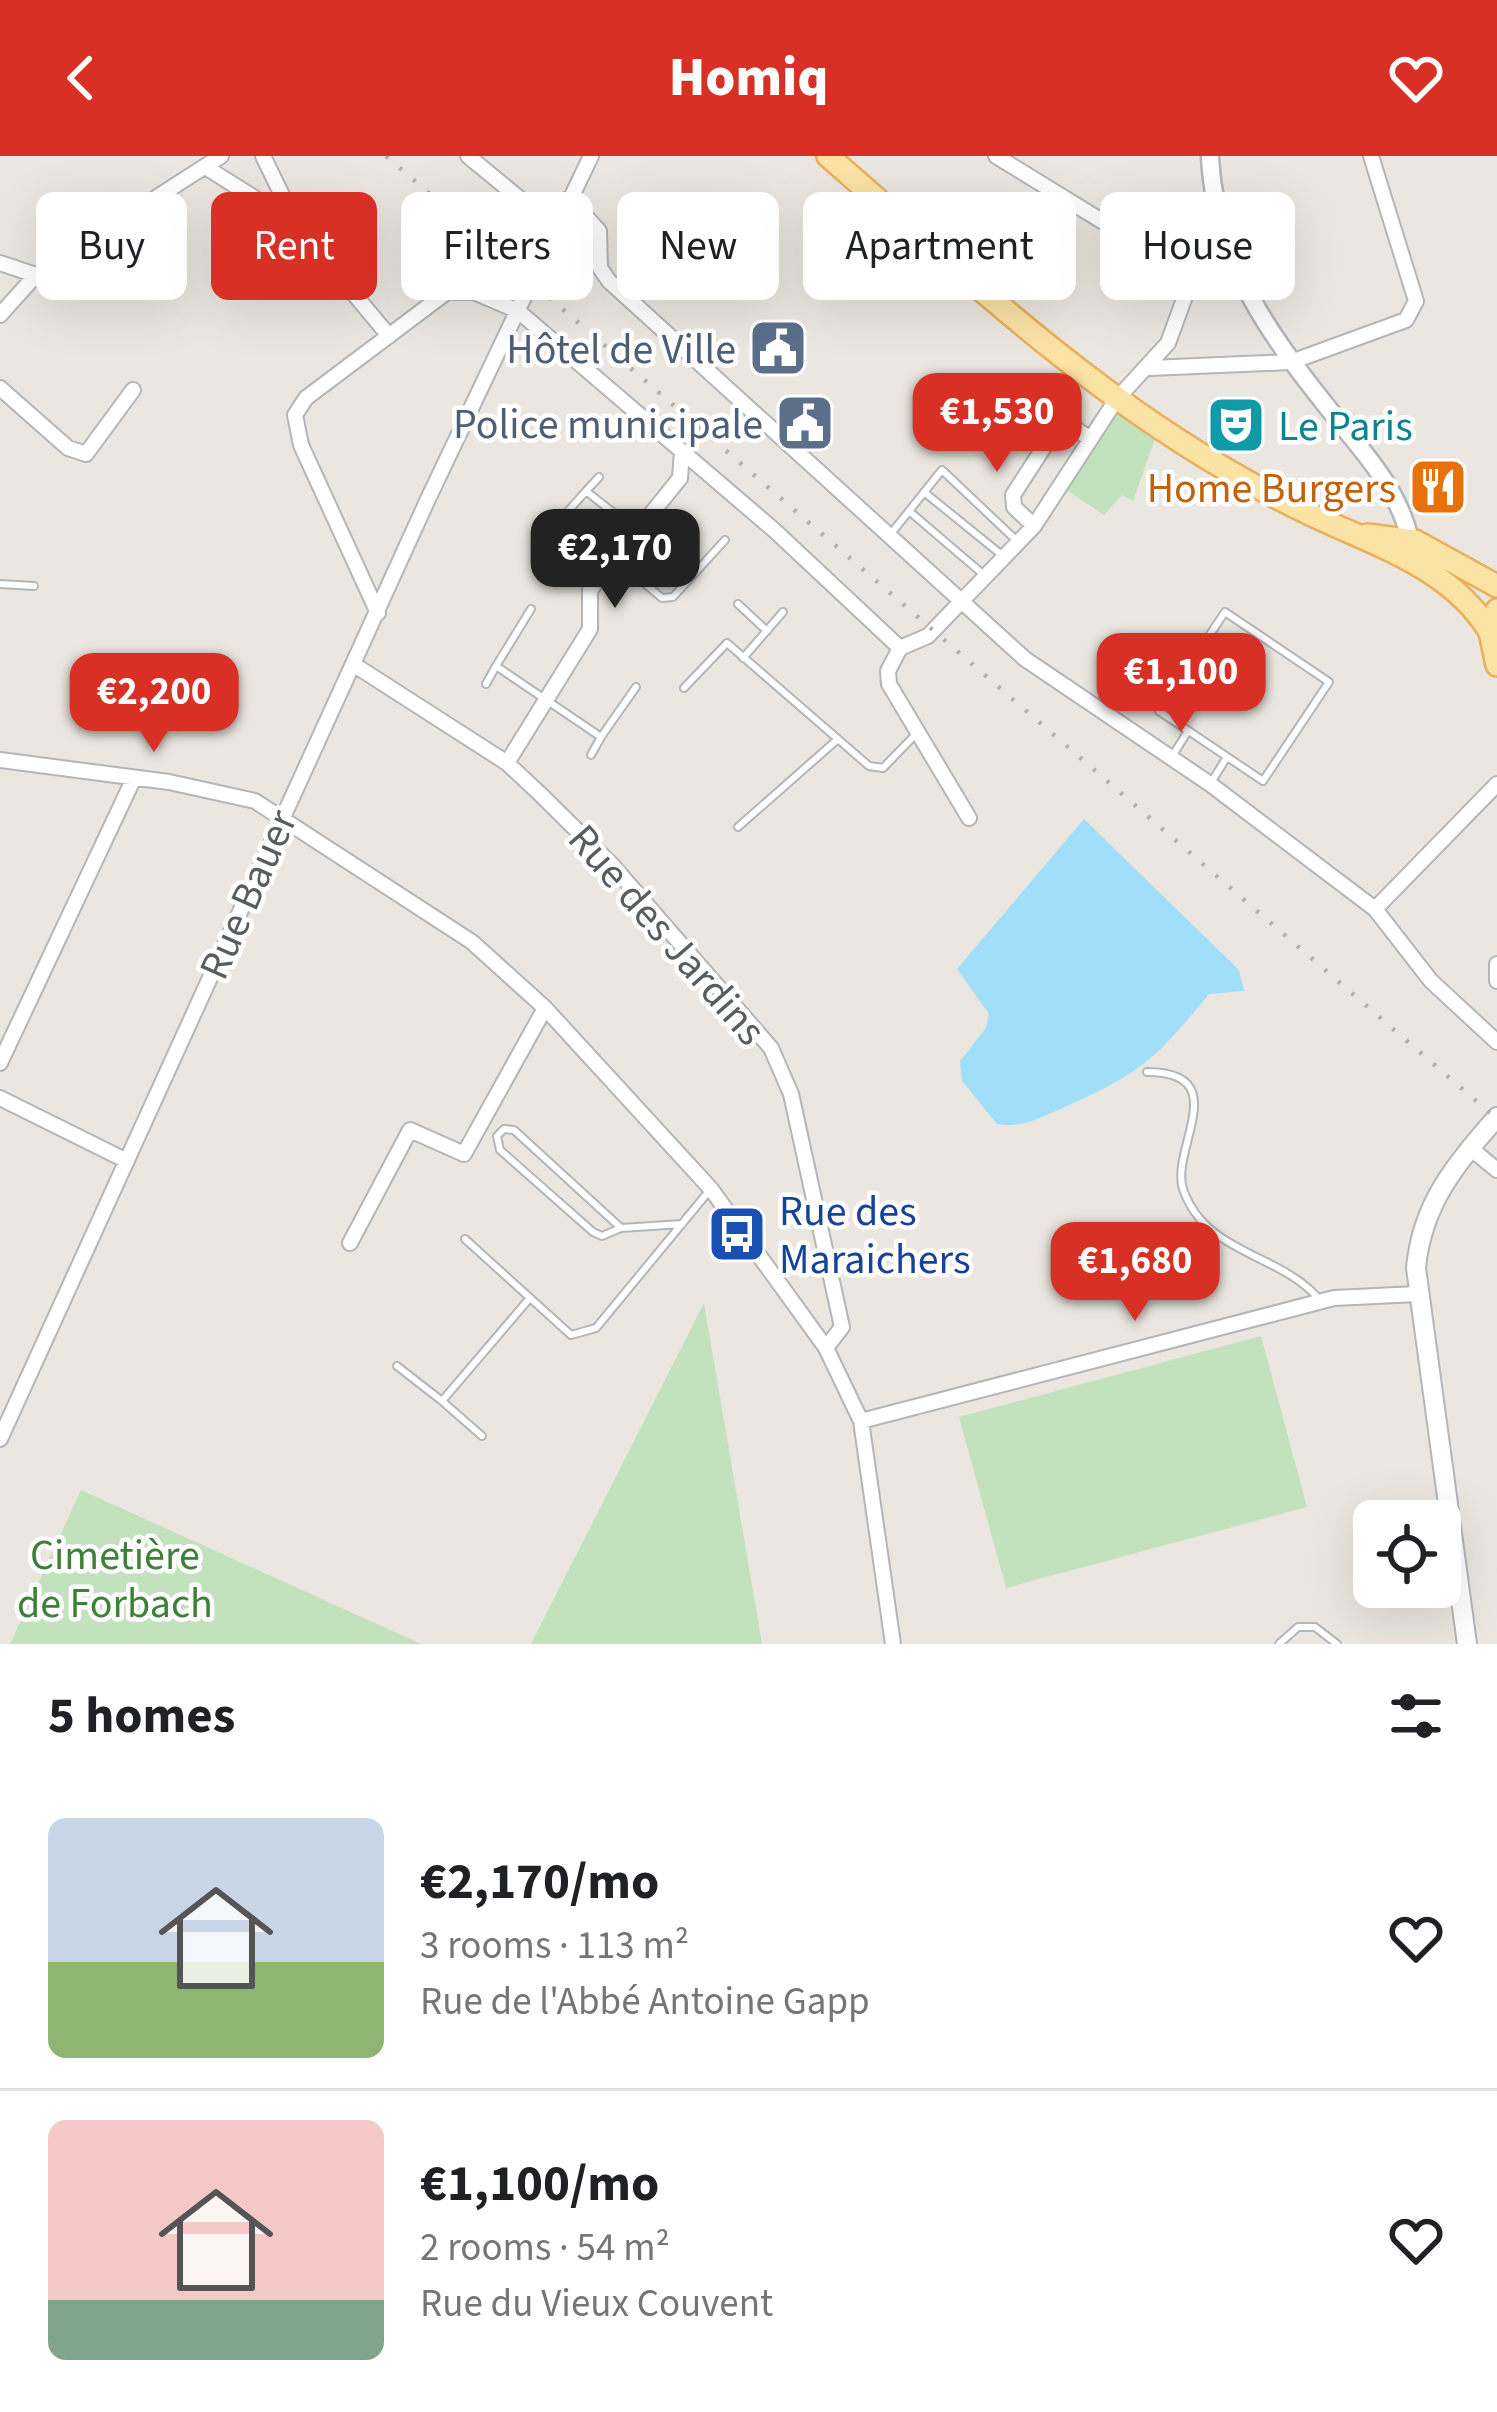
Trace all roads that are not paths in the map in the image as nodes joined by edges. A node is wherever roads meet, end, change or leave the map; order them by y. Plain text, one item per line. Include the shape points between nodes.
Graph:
1 (221, 156) edge
2 (263, 156) edge
3 (468, 156) edge
4 (591, 156) edge
5 (828, 156) edge
6 (995, 156) edge
7 (1210, 156) edge
8 (1371, 156) edge
9 (207, 168) junction
10 (169, 192) edge
11 (245, 192) edge
12 (280, 192) edge
13 (512, 192) edge
14 (572, 192) edge
15 (1213, 192) edge
16 (1100, 219) edge
17 (593, 224) edge
18 (0, 263) edge
19 (36, 275) joint
20 (359, 300) edge
21 (523, 300) edge
22 (1184, 300) edge
23 (1251, 300) edge
24 (518, 311) junction
25 (0, 315) edge
26 (389, 336) junction
27 (1291, 362) junction
28 (1150, 368) junction
29 (0, 388) edge
30 (133, 390) dead end
31 (1117, 400) junction
32 (1090, 439) junction
33 (682, 451) junction
34 (599, 477) dead end
35 (586, 491) junction
36 (924, 492) junction
37 (909, 511) junction
38 (555, 526) dead end
39 (1034, 526) junction
40 (637, 531) junction
41 (1349, 531) junction
42 (888, 536) junction
43 (1410, 539) junction
44 (725, 540) dead end
45 (1018, 542) junction
46 (1003, 556) junction
47 (615, 559) junction
48 (984, 575) junction
49 (0, 584) edge
50 (34, 586) dead end
51 (1497, 586) edge
52 (958, 600) junction
53 (737, 604) dead end
54 (531, 609) dead end
55 (783, 612) dead end
56 (379, 613) junction
57 (1493, 621) edge
58 (767, 631) junction
59 (900, 648) junction
60 (743, 658) junction
61 (1497, 665) edge
62 (356, 666) junction
63 (496, 666) junction
64 (486, 684) dead end
65 (635, 687) dead end
66 (684, 688) dead end
67 (548, 698) junction
68 (919, 731) junction
69 (1188, 731) junction
70 (601, 736) junction
71 (838, 739) junction
72 (591, 755) dead end
73 (1227, 757) junction
74 (1171, 758) junction
75 (0, 760) edge
76 (507, 763) junction
77 (134, 778) junction
78 (1210, 784) junction
79 (1497, 784) edge
80 (284, 817) junction
81 (969, 818) dead end
82 (738, 827) dead end
83 (1375, 909) junction
84 (1497, 964) edge
85 (1497, 981) edge
86 (545, 1008) junction
87 (1497, 1042) edge
88 (0, 1063) edge
89 (1147, 1072) dead end
90 (0, 1098) edge
91 (1497, 1117) edge
92 (1469, 1147) junction
93 (127, 1161) junction
94 (1497, 1170) edge
95 (711, 1189) junction
96 (682, 1224) junction
97 (621, 1228) junction
98 (466, 1239) dead end
99 (350, 1243) dead end
100 (1417, 1294) junction
101 (530, 1299) junction
102 (1321, 1301) junction
103 (826, 1348) junction
104 (397, 1366) dead end
105 (442, 1401) junction
106 (861, 1421) junction
107 (482, 1436) dead end
108 (0, 1439) edge
109 (893, 1644) edge
110 (1280, 1644) edge
111 (1337, 1644) edge
112 (1467, 1644) edge

1 - 9 street
2 - 12 street
3 - 13 street
4 - 14 street, Rue Bauer
5 - 31 main road
6 - 16 street
7 - 15 street
8 - 27 street via 1416,302 1406,320
9 - 10 street
9 - 11 street
17 - 42 street via 609,281
18 - 19 street
19 - 25 street
20 - 26 street
21 - 24 street, Rue Bauer
22 - 28 street
23 - 27 street
24 - 26 street via 454,290
24 - 33 street
24 - 56 street, Rue Bauer
26 - 56 street via 306,398 295,416
27 - 28 street
27 - 43 street via 1388,484
28 - 31 street
29 - 30 street via 68,448 86,454
31 - 32 street
31 - 41 main road via 1228,473
32 - 39 street
32 - 39 street via 1062,419 1013,495
33 - 40 street via 680,478
33 - 59 street
34 - 35 lane
35 - 38 lane
35 - 40 lane
36 - 37 lane
36 - 45 lane via 942,470
36 - 46 lane
37 - 42 lane
37 - 48 lane
39 - 45 street
40 - 47 street
41 - 43 main road
41 - 57 main road via 1445,580
42 - 52 street
43 - 51 main road
44 - 47 lane via 674,597 662,598
45 - 46 street
46 - 48 street
47 - 67 street via 590,590 590,628
48 - 52 street
49 - 50 lane
52 - 59 street via 928,636
52 - 74 street via 1025,659
53 - 58 lane
54 - 63 lane
55 - 58 lane
56 - 62 street, Rue Bauer
57 - 61 main road
58 - 60 lane
59 - 68 street via 887,678
60 - 66 lane via 722,644
60 - 71 lane
62 - 76 street, Rue des Jardins
62 - 80 street, Rue Bauer
63 - 64 lane
63 - 67 lane
65 - 70 lane
67 - 70 lane
67 - 76 street
68 - 71 lane via 877,769
68 - 81 street
69 - 73 lane
69 - 73 lane via 1159,711 1225,612 1329,682 1263,781
69 - 74 lane
70 - 72 lane
71 - 82 lane
73 - 78 lane
74 - 78 street
75 - 77 street
76 - 103 street, Rue des Jardins via 613,866 771,1048 791,1094 842,1327
77 - 80 street via 255,801
77 - 88 street
78 - 83 street
79 - 83 street
80 - 86 street via 472,942
80 - 93 street, Rue Bauer
83 - 87 street via 1431,981
84 - 85 street
86 - 95 street
86 - 99 street via 464,1154 410,1130
89 - 102 lane via 1184,1081 1194,1098 1180,1168 1201,1220
90 - 93 street
91 - 92 main road
92 - 94 street
92 - 100 main road via 1428,1210
93 - 108 street, Rue Bauer
95 - 96 lane
95 - 103 street
96 - 97 lane
96 - 101 lane via 596,1328 571,1335
97 - 97 lane via 514,1130 497,1136 500,1150 593,1232
98 - 101 lane
100 - 102 street
100 - 112 main road
101 - 105 lane
102 - 106 street
103 - 106 street
104 - 105 lane
105 - 107 lane
106 - 109 street
110 - 111 lane via 1298,1627 1315,1627

